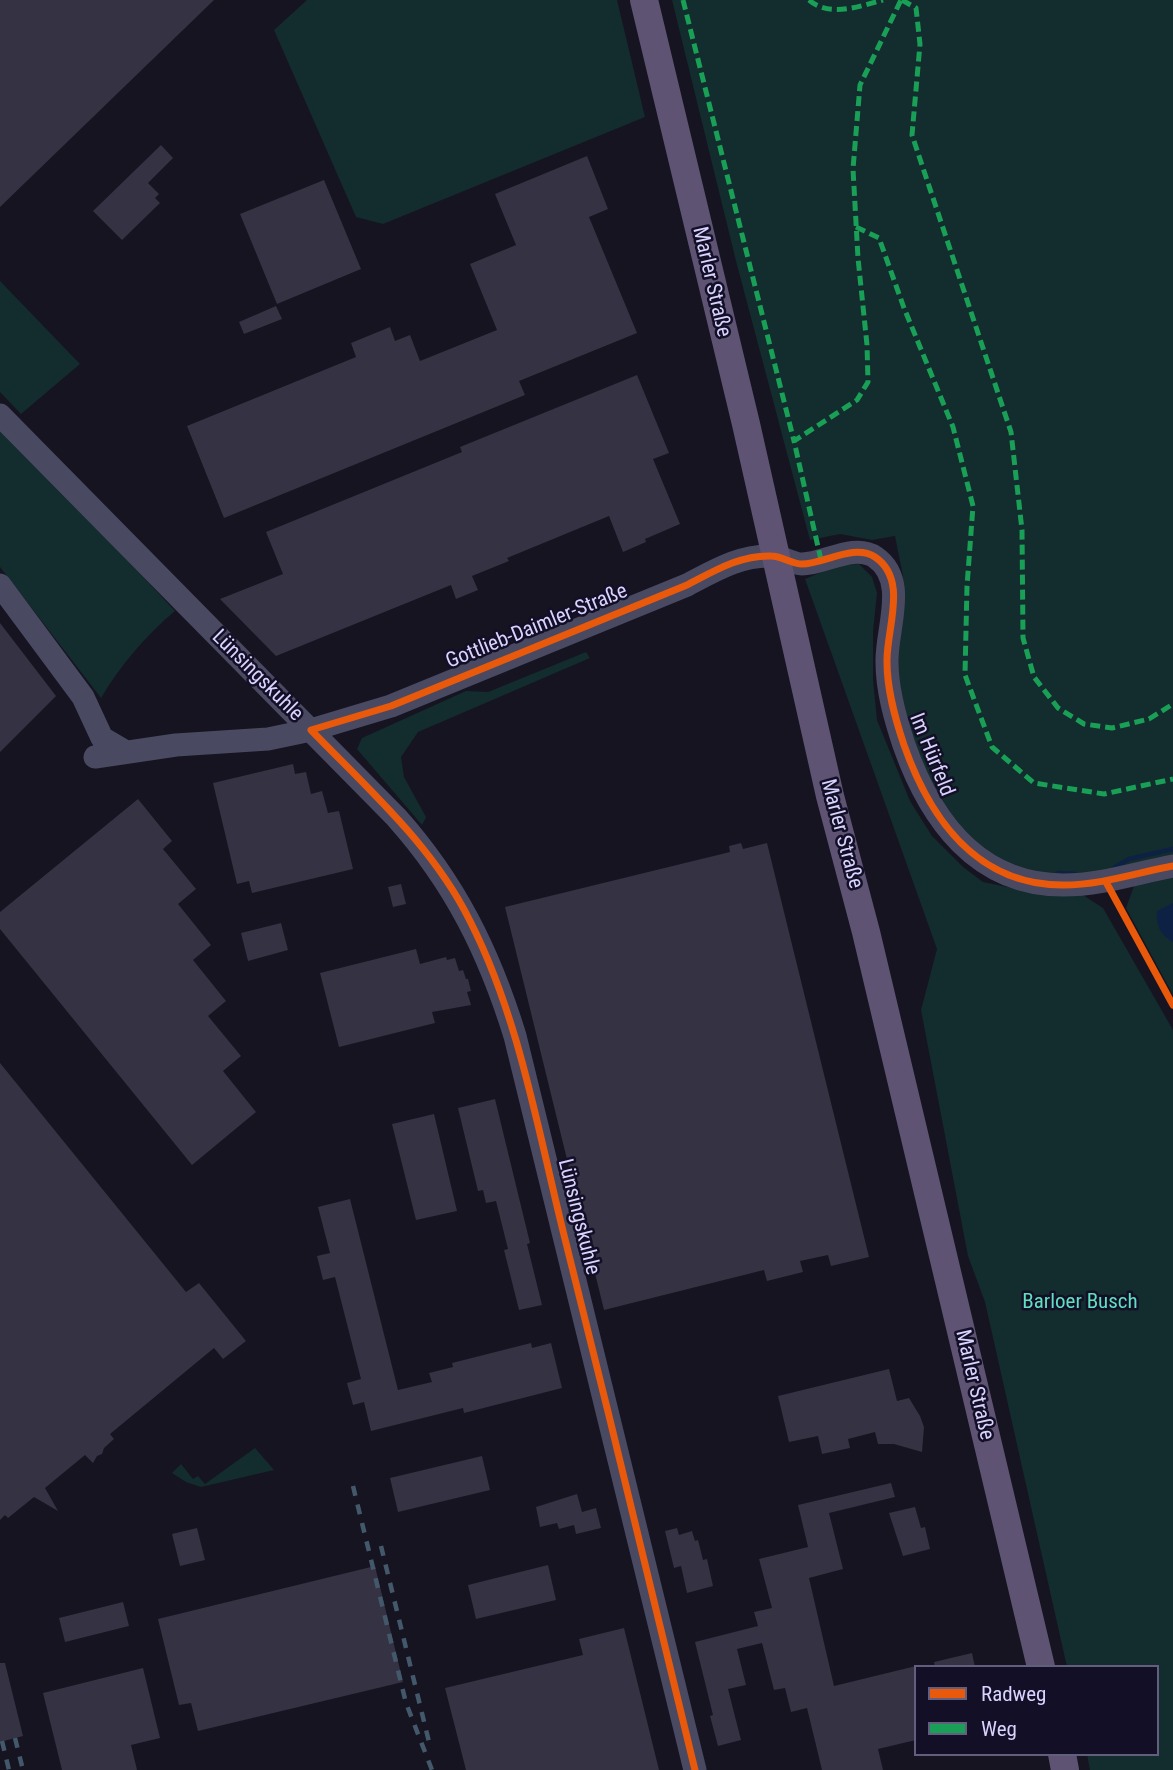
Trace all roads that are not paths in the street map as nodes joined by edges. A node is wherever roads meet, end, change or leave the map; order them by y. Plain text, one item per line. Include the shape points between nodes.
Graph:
1 (644, 0) edge
2 (0, 415) edge
3 (774, 556) junction
4 (0, 585) edge
5 (311, 730) junction
6 (126, 752) junction
7 (95, 757) dead end
8 (1173, 866) edge
9 (1041, 1665) edge
10 (695, 1770) edge

1 - 3 main road, Marler Straße
2 - 5 street, Lünsingskuhle
3 - 5 street, Gottlieb-Daimler-Straße via 729,564 391,706
3 - 8 street, Im Hürfeld via 801,565 859,553 874,556 888,572 895,593 887,660 898,725 928,800 969,852 1021,879 1062,885 1106,882
3 - 9 main road, Marler Straße
4 - 6 street via 83,697 102,738
5 - 6 street, Gottlieb-Daimler-Straße via 268,739
5 - 10 street, Lünsingskuhle via 420,844 452,889 470,919 505,1003
6 - 7 street, Gottlieb-Daimler-Straße

